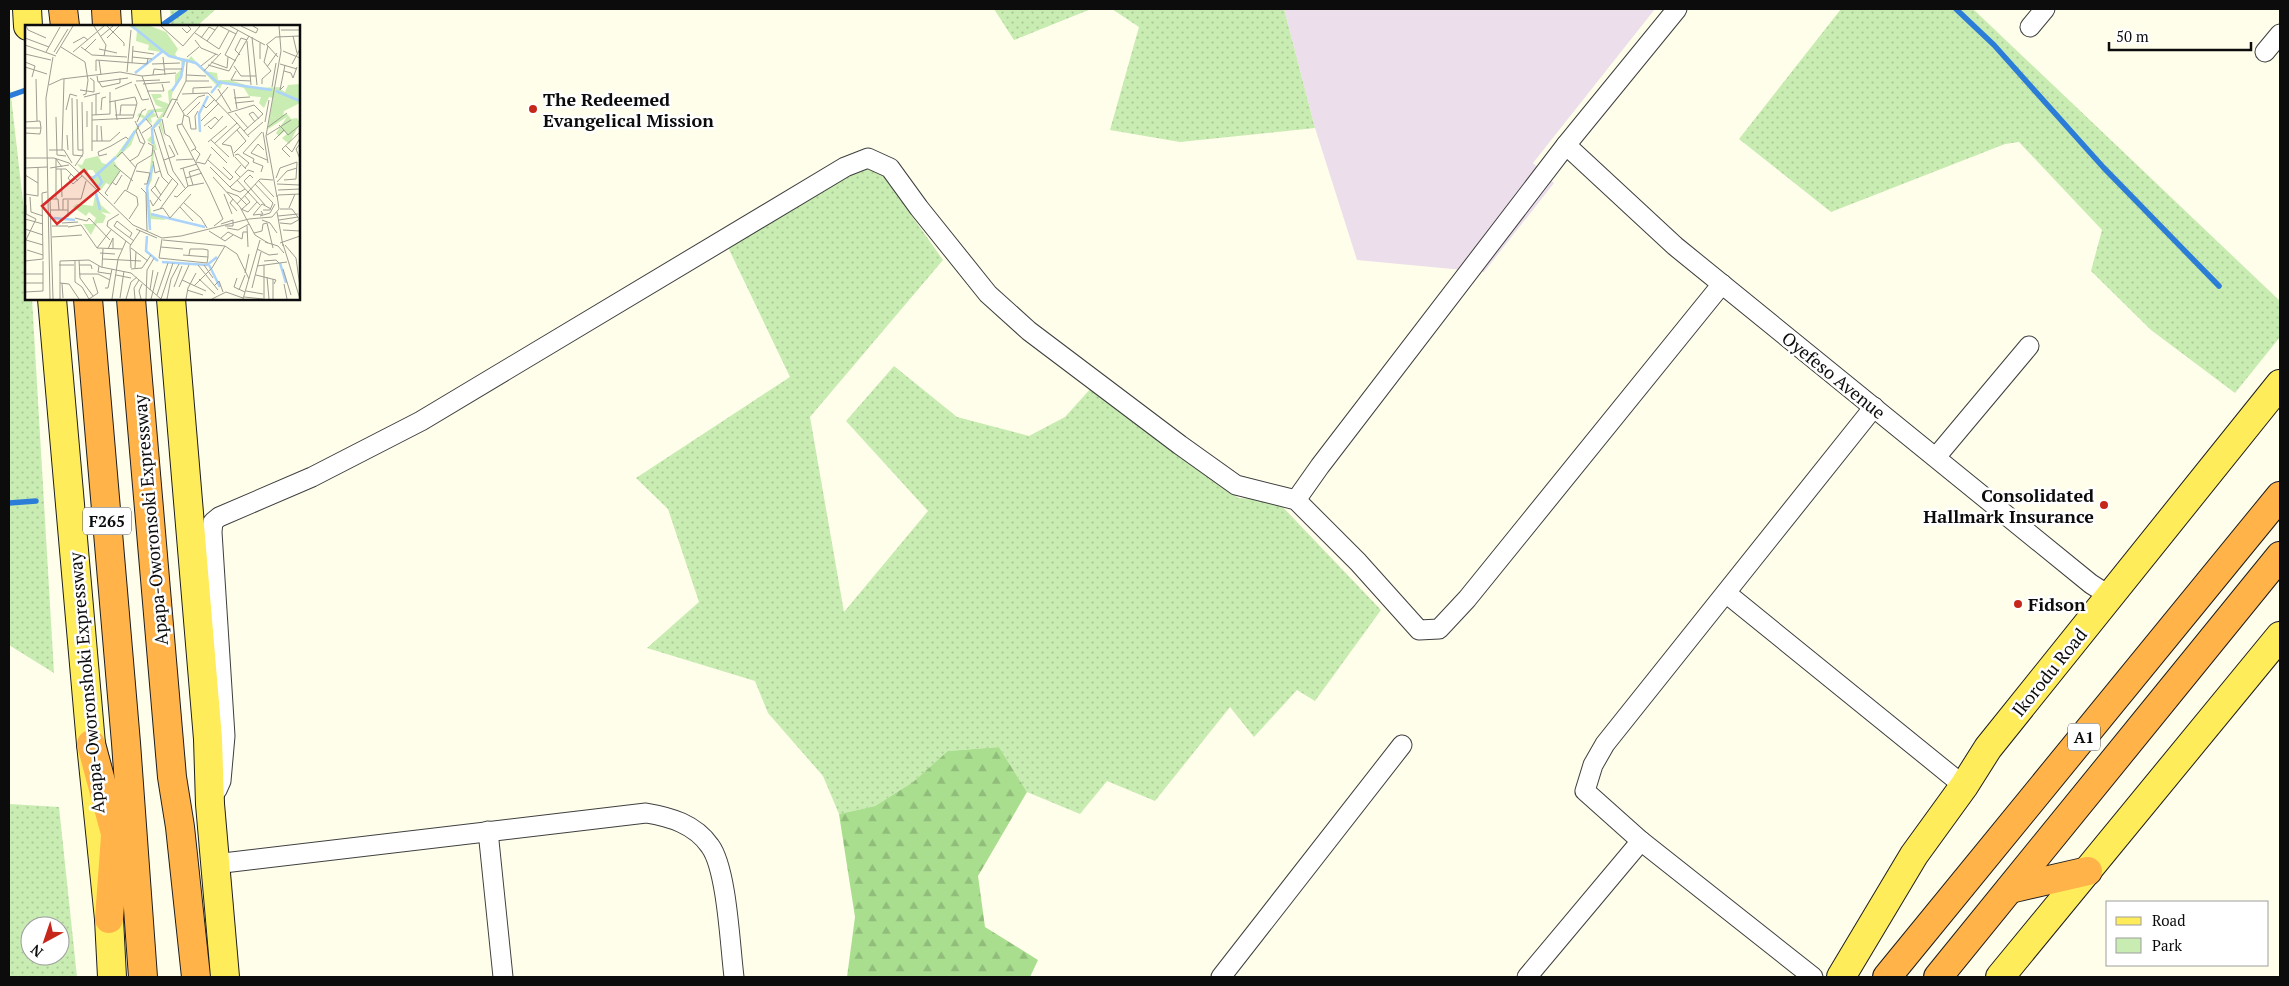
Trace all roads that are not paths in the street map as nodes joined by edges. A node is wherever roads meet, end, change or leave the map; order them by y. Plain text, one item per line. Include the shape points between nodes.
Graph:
1 (27, 9) edge
2 (63, 9) edge
3 (106, 9) edge
4 (146, 9) edge
5 (1677, 9) edge
6 (2045, 9) edge
7 (28, 25) edge
8 (65, 25) edge
9 (107, 25) edge
10 (147, 25) edge
11 (2030, 27) dead end
12 (2280, 34) edge
13 (2265, 52) dead end
14 (1566, 145) junction
15 (1722, 284) junction
16 (52, 300) edge
17 (88, 300) edge
18 (131, 300) edge
19 (171, 300) edge
20 (2029, 346) dead end
21 (2280, 384) edge
22 (1874, 408) junction
23 (1936, 457) junction
24 (2280, 496) edge
25 (1296, 500) junction
26 (2280, 556) edge
27 (1726, 593) junction
28 (2110, 596) junction
29 (2280, 636) edge
30 (126, 743) junction
31 (91, 744) junction
32 (1402, 745) dead end
33 (1964, 786) junction
34 (210, 804) junction
35 (115, 830) junction
36 (488, 830) junction
37 (1641, 841) junction
38 (215, 864) junction
39 (2088, 871) junction
40 (2010, 889) junction
41 (109, 919) junction
42 (138, 923) junction
43 (193, 936) junction
44 (112, 977) edge
45 (143, 977) edge
46 (196, 977) edge
47 (200, 977) edge
48 (225, 977) edge
49 (502, 977) edge
50 (734, 977) edge
51 (1221, 977) edge
52 (1527, 977) edge
53 (1813, 977) edge
54 (1842, 977) edge
55 (1887, 977) edge
56 (1938, 977) edge
57 (2000, 977) edge

1 - 7 main road
2 - 8 highway
3 - 9 highway
4 - 10 main road
5 - 14 street
6 - 11 street
12 - 13 street
14 - 15 street, Oyefeso Avenue via 1675,246
14 - 25 street
15 - 22 street, Oyefeso Avenue
15 - 25 street via 1473,592 1439,629 1419,630
16 - 31 main road, Apapa-Oworonshoki Expressway
17 - 30 highway, F265
18 - 43 highway, Apapa-Oworonsoki Expressway / F265 via 169,741
19 - 34 main road via 208,739
20 - 23 street
21 - 28 main road, Ikorodu Road
22 - 23 street, Oyefeso Avenue
22 - 27 street
23 - 28 street, Oyefeso Avenue
24 - 55 highway, A1
25 - 34 street via 1236,485 1074,367 988,294 890,168 868,158 845,166 421,421 312,478 213,522 225,736 221,780
26 - 40 highway, A1
27 - 33 street
27 - 37 street via 1605,744 1593,765 1585,791
28 - 33 main road, Ikorodu Road via 1988,748
29 - 39 main road
30 - 35 highway
30 - 42 highway, Apapa-Oworonshoki Expressway / F265
31 - 35 highway
31 - 41 main road, Apapa-Oworonshoki Expressway
32 - 51 street
33 - 54 main road, Ikorodu Road via 1914,855
34 - 38 main road
35 - 41 highway
35 - 42 highway
36 - 38 street
36 - 49 street
36 - 50 street via 646,813 671,817 689,827 710,846 722,878
37 - 52 street
37 - 53 street
38 - 48 main road
39 - 40 highway
39 - 57 main road
40 - 56 highway, A1
41 - 44 main road, Apapa-Oworonshoki Expressway
42 - 45 highway, Apapa-Oworonshoki Expressway / F265
43 - 46 highway, F265
43 - 47 highway

